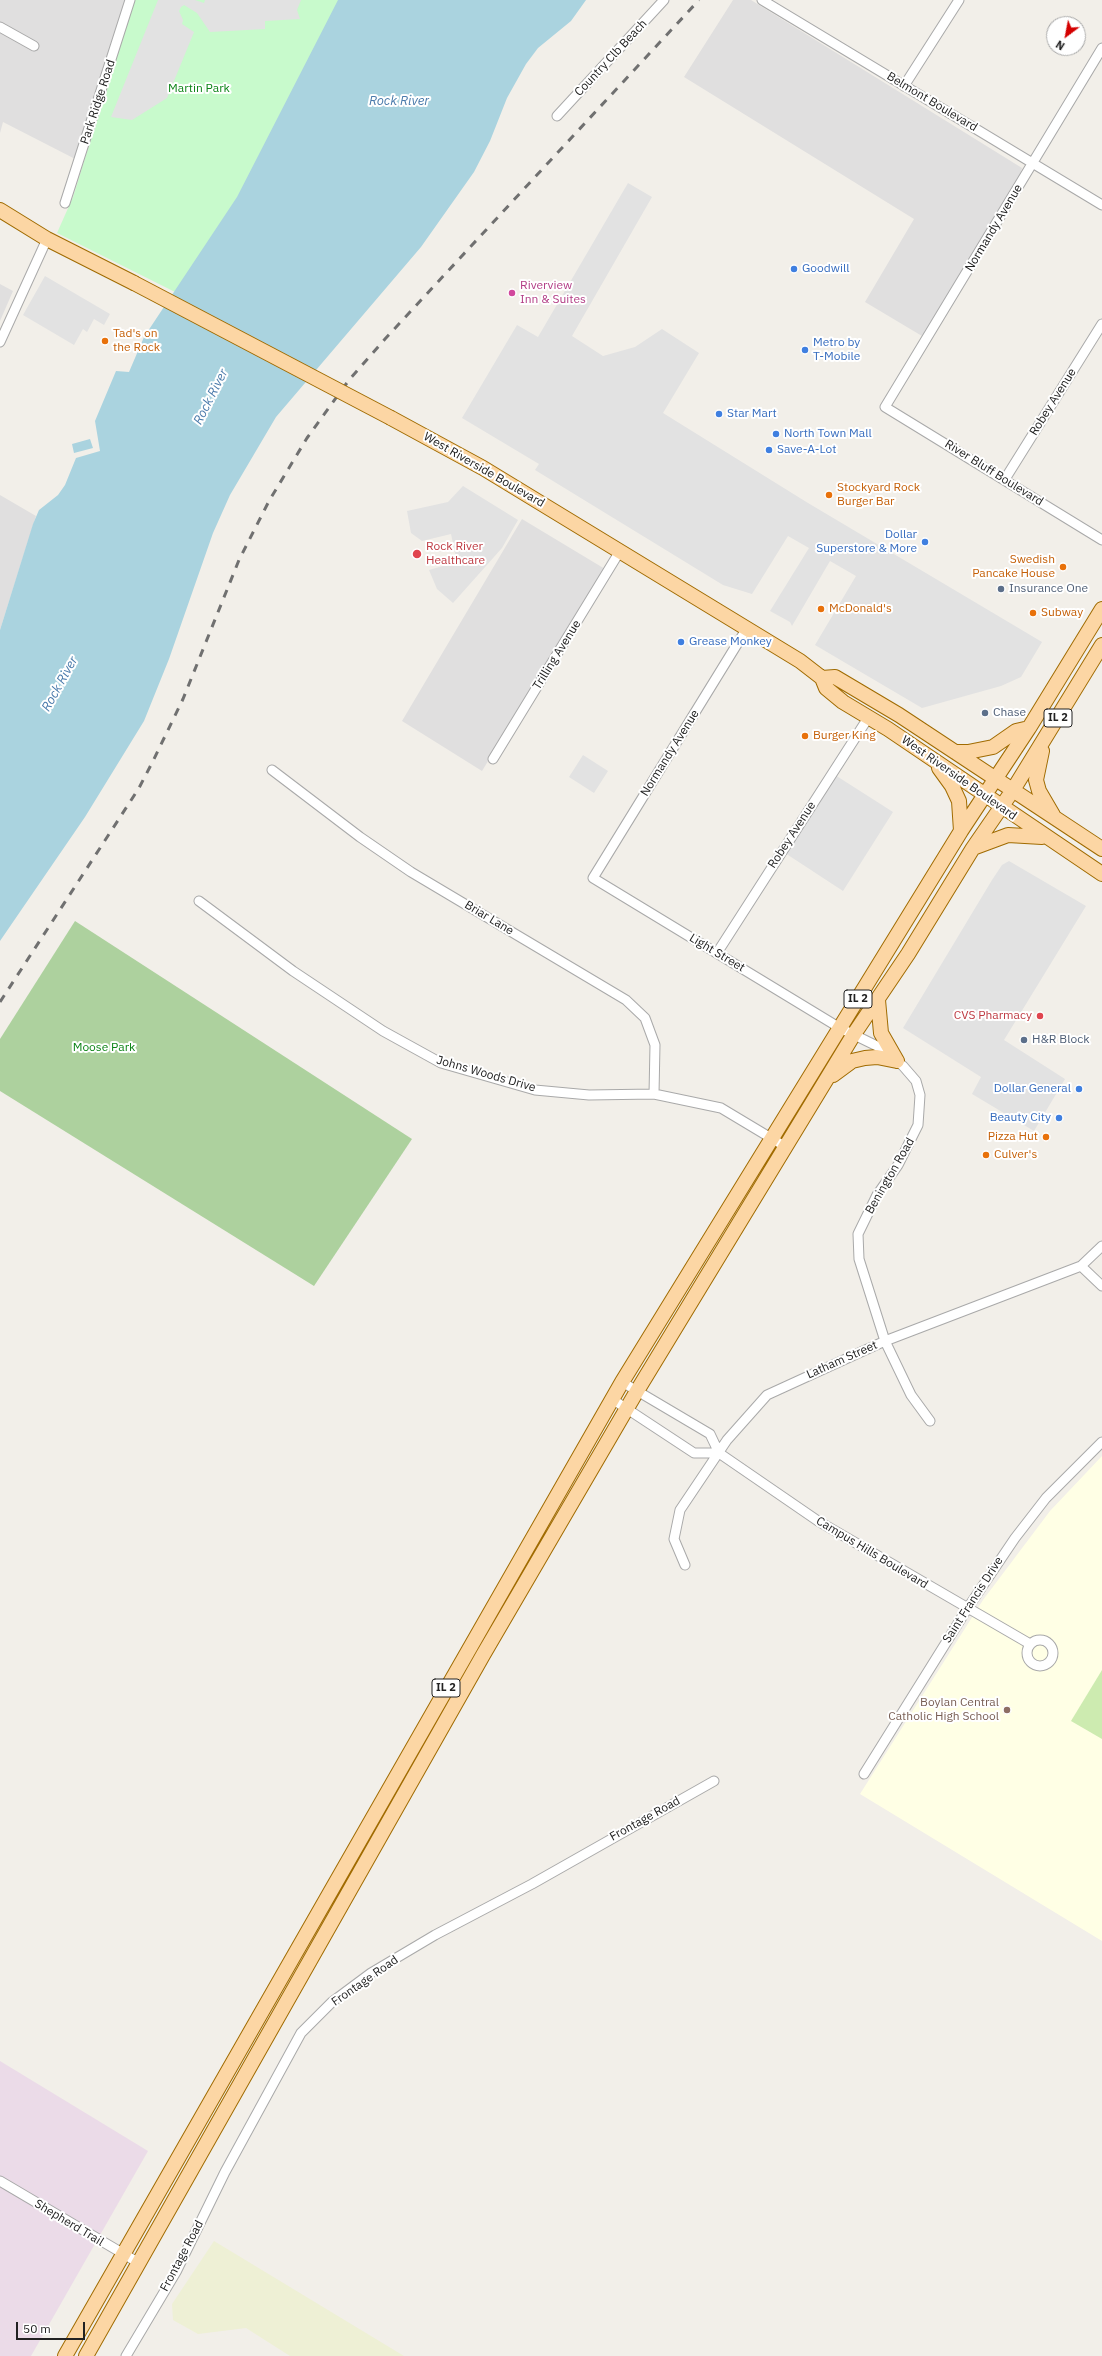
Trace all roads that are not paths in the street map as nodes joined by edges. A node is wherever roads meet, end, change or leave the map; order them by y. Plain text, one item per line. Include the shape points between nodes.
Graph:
1 (130, 0) edge
2 (664, 0) edge
3 (762, 0) edge
4 (959, 0) edge
5 (0, 27) edge
6 (34, 46) dead end
7 (1102, 48) edge
8 (904, 86) junction
9 (557, 116) dead end
10 (1033, 163) junction
11 (65, 203) dead end
12 (1102, 205) edge
13 (0, 210) edge
14 (46, 239) junction
15 (1102, 324) edge
16 (0, 342) edge
17 (885, 407) joint
18 (1005, 479) junction
19 (1102, 540) edge
20 (620, 551) junction
21 (1102, 609) edge
22 (747, 628) junction
23 (1102, 645) edge
24 (822, 678) junction
25 (868, 718) junction
26 (1029, 728) junction
27 (1045, 740) junction
28 (955, 752) junction
29 (493, 759) dead end
30 (933, 760) junction
31 (272, 770) dead end
32 (995, 778) junction
33 (1013, 790) junction
34 (984, 795) junction
35 (1002, 808) junction
36 (1056, 818) junction
37 (961, 831) junction
38 (1046, 838) junction
39 (973, 848) junction
40 (1102, 849) edge
41 (1102, 874) edge
42 (593, 878) joint
43 (199, 901) dead end
44 (717, 953) junction
45 (878, 1000) junction
46 (840, 1028) junction
47 (854, 1034) junction
48 (897, 1061) junction
49 (826, 1081) junction
50 (654, 1094) junction
51 (770, 1139) junction
52 (786, 1147) junction
53 (1102, 1246) edge
54 (1081, 1266) junction
55 (1102, 1286) edge
56 (886, 1341) junction
57 (622, 1382) junction
58 (637, 1391) junction
59 (612, 1399) junction
60 (627, 1409) junction
61 (930, 1421) dead end
62 (1102, 1442) edge
63 (719, 1453) junction
64 (684, 1565) dead end
65 (967, 1609) junction
66 (1030, 1644) dead end
67 (864, 1774) dead end
68 (714, 1781) dead end
69 (0, 2181) edge
70 (122, 2255) junction
71 (139, 2263) junction
72 (65, 2356) edge
73 (86, 2356) edge
74 (126, 2356) edge

1 - 11 street, Park Ridge Road
2 - 9 street, Country Clb Beach
3 - 8 street, Belmont Boulevard
4 - 8 street
5 - 6 street
7 - 10 street, Normandy Avenue
8 - 10 street, Belmont Boulevard
10 - 12 street, Belmont Boulevard
10 - 17 street, Normandy Avenue
13 - 14 main road, West Riverside Boulevard
14 - 16 street
14 - 20 main road, West Riverside Boulevard, bridge via 483,468
15 - 18 street, Robey Avenue
17 - 18 street, River Bluff Boulevard
18 - 19 street, River Bluff Boulevard
20 - 22 main road, West Riverside Boulevard
20 - 29 street, Trilling Avenue
21 - 26 main road, IL 2
22 - 24 main road, West Riverside Boulevard
22 - 42 street, Normandy Avenue
23 - 27 main road, IL 2
24 - 25 main road, West Riverside Boulevard via 826,688
24 - 28 main road, West Riverside Boulevard via 835,677 853,687
25 - 30 main road, West Riverside Boulevard
25 - 44 street, Robey Avenue
26 - 28 main road via 1016,731 993,747
26 - 32 main road, IL 2
27 - 33 main road, IL 2
27 - 36 main road via 1036,780 1039,791
28 - 32 main road, West Riverside Boulevard
30 - 34 main road, West Riverside Boulevard
30 - 37 main road via 952,786 959,801
31 - 50 street, Briar Lane via 411,872 626,1000 645,1018 654,1045
32 - 33 main road, West Riverside Boulevard
32 - 34 main road, IL 2
33 - 35 main road, IL 2
33 - 36 main road, West Riverside Boulevard
34 - 35 main road, West Riverside Boulevard
34 - 37 main road, IL 2
35 - 38 main road, West Riverside Boulevard
35 - 39 main road, IL 2
36 - 40 main road, West Riverside Boulevard
37 - 46 main road, IL 2
38 - 39 main road via 1024,834 1008,835
38 - 41 main road, West Riverside Boulevard
39 - 45 main road, IL 2
42 - 44 street, Light Street
43 - 50 street, Johns Woods Drive via 293,971 384,1031 441,1063 535,1090 589,1095
44 - 46 street, Light Street
45 - 47 main road, IL 2
45 - 48 main road via 881,1033
46 - 47 street, Benington Road
46 - 51 main road, IL 2
47 - 48 street, Benington Road via 879,1047
47 - 49 main road, IL 2
48 - 49 main road via 876,1057 852,1061
48 - 56 street, Benington Road via 916,1080 920,1095 918,1125 898,1165 877,1195 858,1234 859,1259
49 - 52 main road, IL 2
50 - 51 street, Johns Woods Drive via 721,1108
51 - 52 street, Johns Woods Drive
51 - 57 main road, IL 2
52 - 58 main road, IL 2
53 - 54 street, Latham Street
54 - 55 street
54 - 56 street, Latham Street
56 - 61 street, Benington Road via 911,1395
56 - 63 street, Latham Street via 767,1394
57 - 58 street
57 - 59 main road, IL 2
58 - 60 main road, IL 2
58 - 63 street via 710,1434
59 - 60 street
59 - 70 main road, IL 2
60 - 63 street via 694,1453
60 - 71 main road, IL 2 via 483,1655
62 - 65 street, Saint Francis Drive via 1046,1498 1015,1538
63 - 64 street, Latham Street via 680,1510 674,1539
63 - 65 street, Campus Hills Boulevard via 818,1521
65 - 66 street, Campus Hills Boulevard
65 - 67 street, Saint Francis Drive
68 - 74 street, Frontage Road via 532,1884 435,1935 371,1973 332,2002 301,2033 225,2172 176,2272
69 - 70 street, Shepherd Trail
70 - 71 street, Shepherd Trail
70 - 72 main road, IL 2
71 - 73 main road, IL 2

